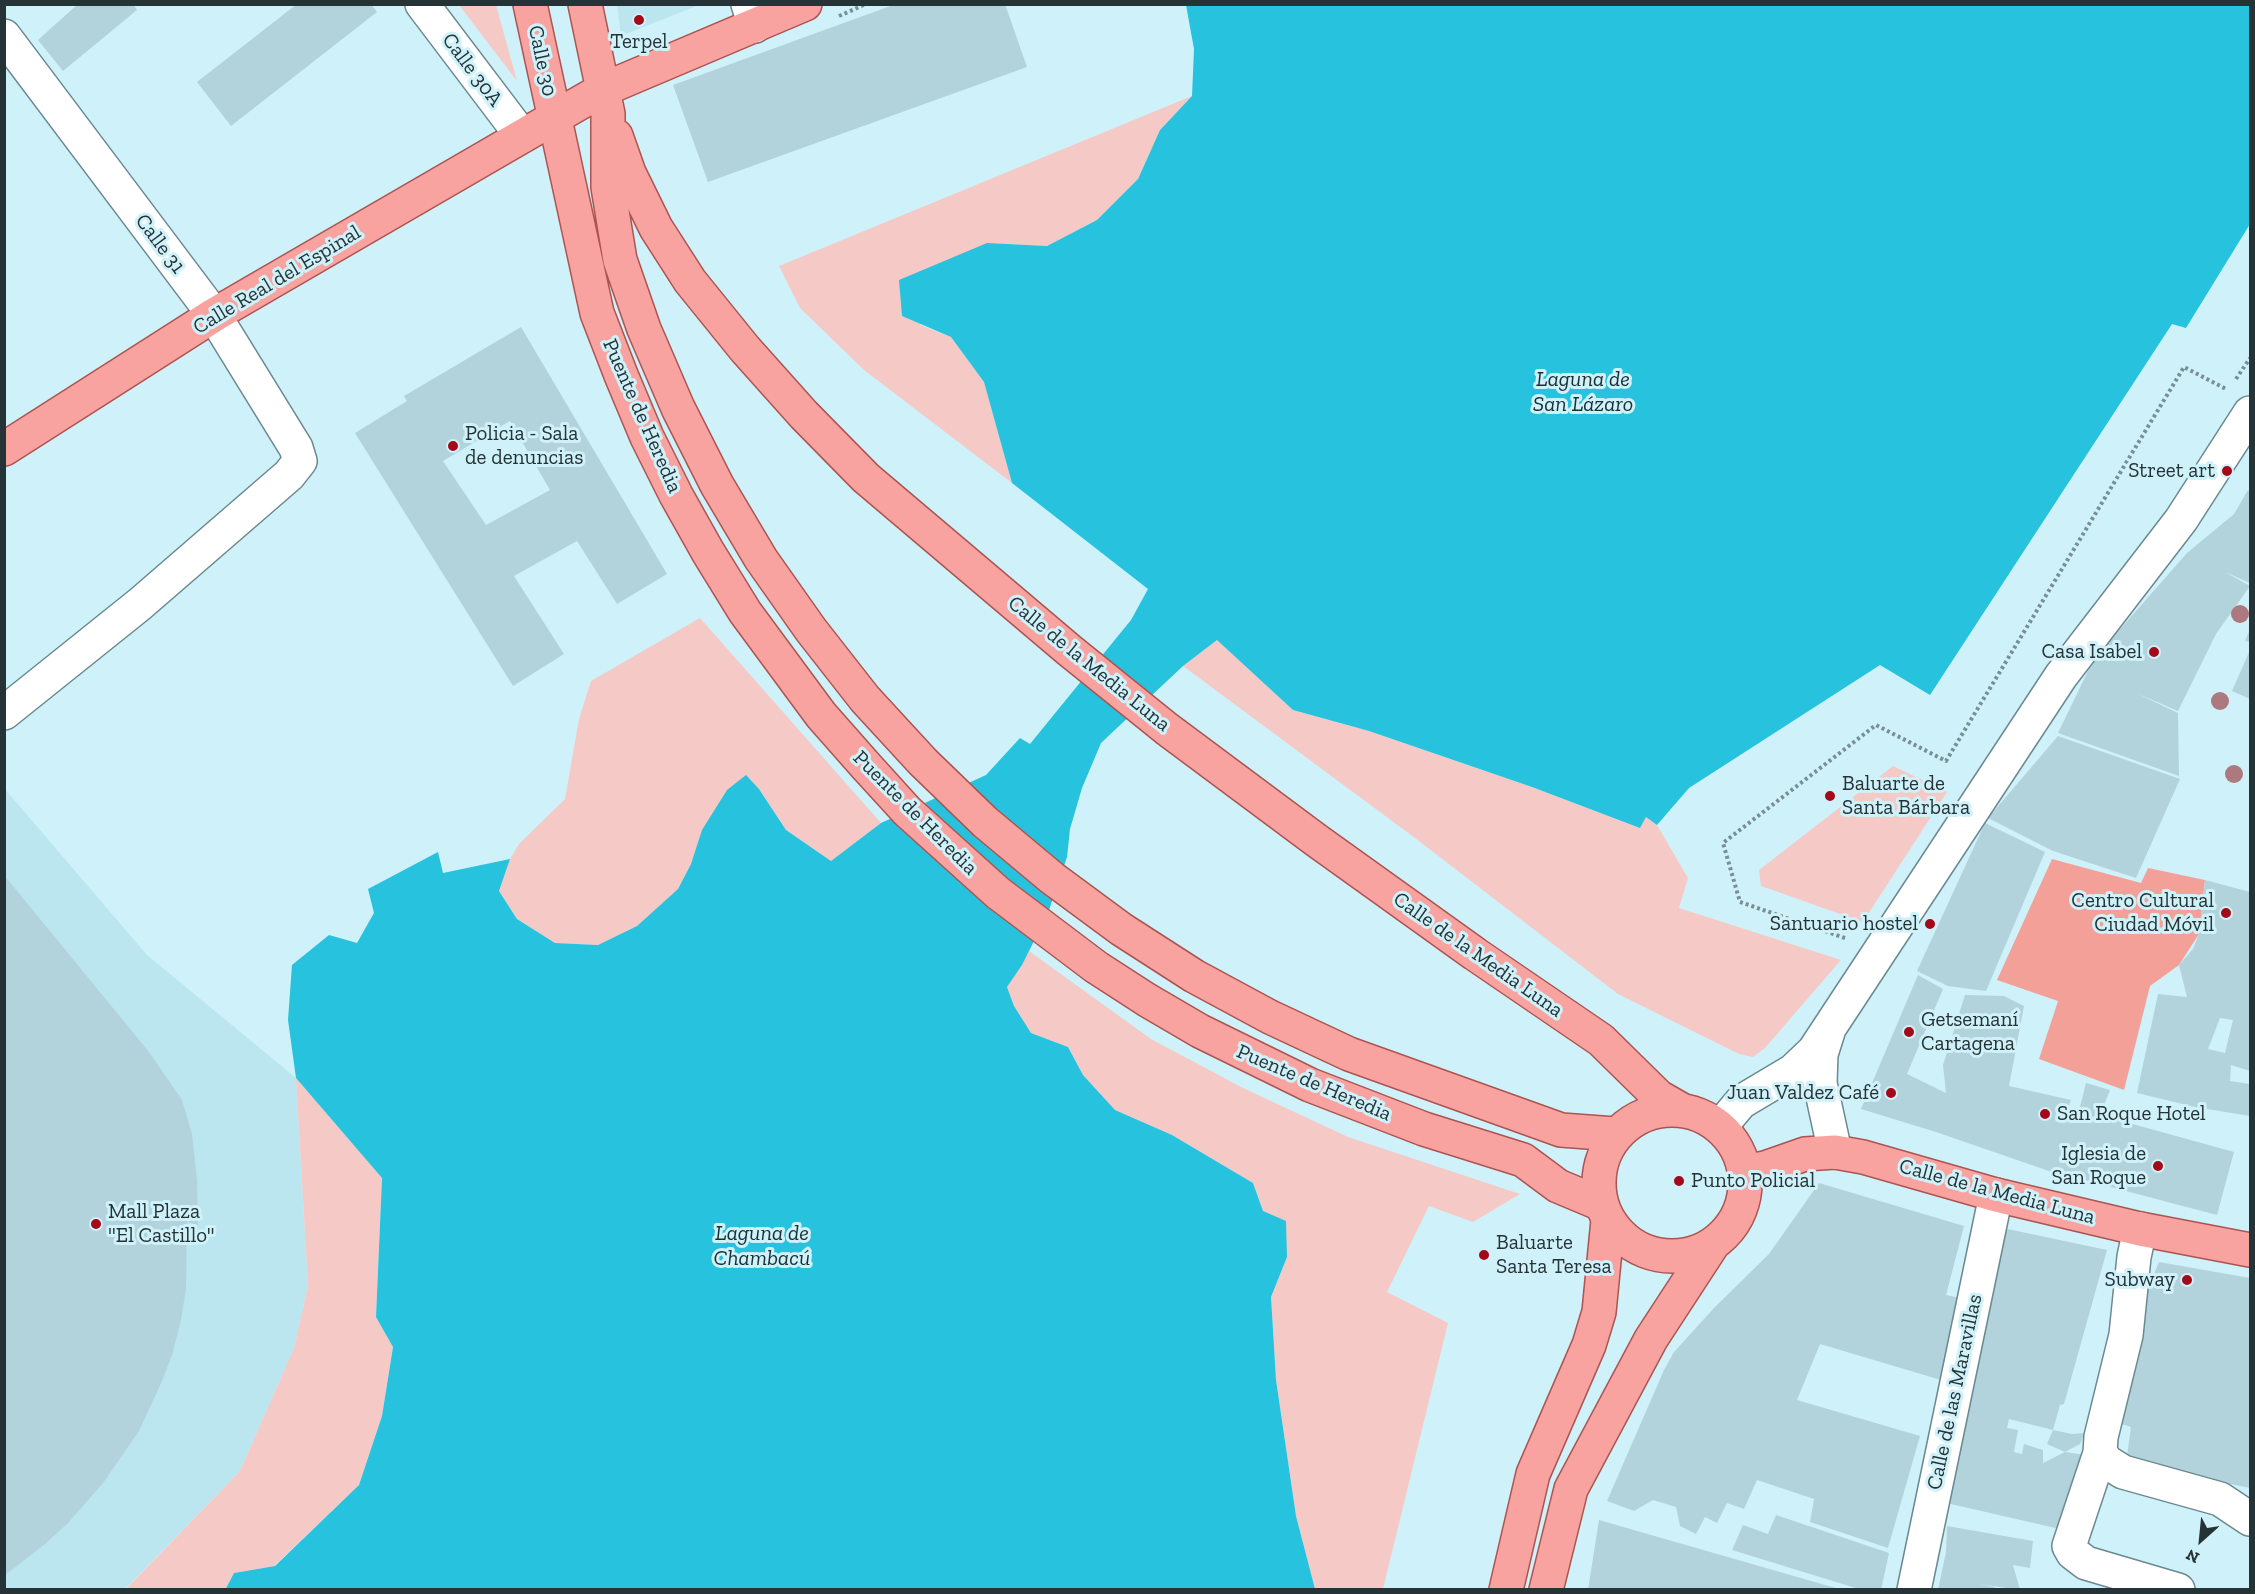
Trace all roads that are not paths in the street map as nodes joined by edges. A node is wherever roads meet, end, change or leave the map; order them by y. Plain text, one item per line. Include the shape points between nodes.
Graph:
1 (422, 4) edge
2 (530, 4) edge
3 (585, 4) edge
4 (805, 4) edge
5 (751, 15) edge
6 (4, 36) edge
7 (605, 102) junction
8 (554, 118) junction
9 (522, 136) junction
10 (214, 315) junction
11 (2250, 412) edge
12 (4, 449) edge
13 (4, 713) edge
14 (1830, 1027) junction
15 (1680, 1109) junction
16 (1720, 1127) junction
17 (1615, 1134) junction
18 (1835, 1152) junction
19 (1745, 1172) junction
20 (1996, 1195) junction
21 (1604, 1212) junction
22 (2140, 1229) junction
23 (1713, 1244) junction
24 (2250, 1250) edge
25 (2100, 1453) junction
26 (2250, 1519) edge
27 (1506, 1590) edge
28 (1545, 1590) edge
29 (1914, 1590) edge
30 (2178, 1590) edge

1 - 9 street, Calle 30A
2 - 8 main road, Calle 30
3 - 7 main road
4 - 5 main road, Calle Real del Espinal
5 - 7 main road, Calle Real del Espinal
6 - 10 street, Calle 31
7 - 8 main road, Calle Real del Espinal
7 - 15 main road, Calle de la Media Luna via 629,173 656,228 690,281 745,349 866,478 1167,729 1475,954 1601,1040 1659,1098
7 - 17 main road, Puente de Heredia via 608,187 620,260 678,408 761,559 865,699 923,762 985,822 1121,929 1270,1017 1349,1054 1561,1130
8 - 9 main road, Calle Real del Espinal
8 - 21 main road, Puente de Heredia via 597,313 647,436 676,495 746,612 821,715 900,803 998,893 1096,967 1200,1031 1264,1064 1367,1108 1523,1160
9 - 10 main road, Calle Real del Espinal
10 - 12 main road, Calle Real del Espinal
10 - 13 street, Calle 31 via 296,448 300,461 289,475 140,604
11 - 14 street via 2181,520 2061,676
14 - 16 street via 1794,1071 1741,1102
14 - 18 street via 1821,1054 1820,1083
15 - 16 main road via 1702,1115
15 - 17 main road via 1644,1114
16 - 19 main road
17 - 21 main road via 1599,1167
18 - 19 main road, Calle de la Media Luna via 1805,1154
18 - 20 main road, Calle de la Media Luna
19 - 23 main road via 1746,1192 1740,1212 1729,1230
20 - 22 main road, Calle de la Media Luna
20 - 29 street, Calle de las Maravillas
21 - 23 main road via 1628,1242 1656,1255 1686,1255
21 - 27 main road via 1599,1312 1589,1345 1533,1474
22 - 24 main road, Calle de la Media Luna
22 - 25 street via 2126,1335
23 - 28 main road via 1651,1339 1571,1489
25 - 26 street via 2123,1472 2220,1499
25 - 30 street via 2069,1546 2086,1563

